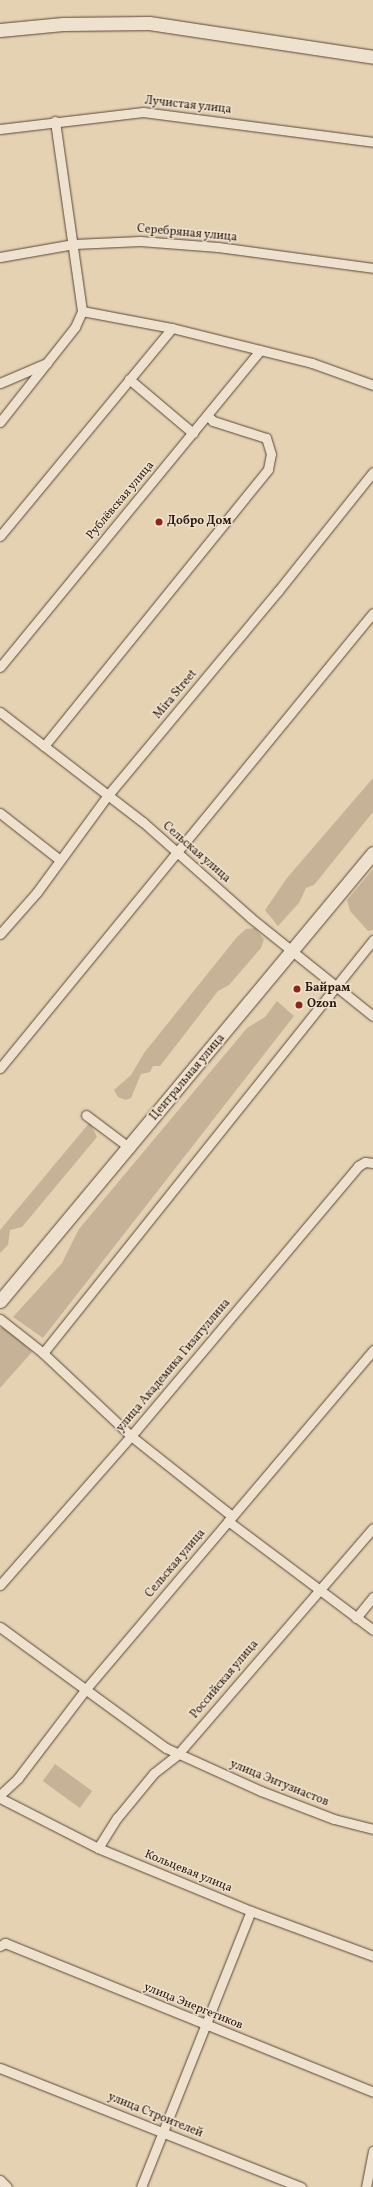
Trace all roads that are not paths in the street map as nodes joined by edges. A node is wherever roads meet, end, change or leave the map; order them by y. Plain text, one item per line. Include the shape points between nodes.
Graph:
1 (0, 30) edge
2 (373, 57) edge
3 (55, 121) junction
4 (0, 129) edge
5 (373, 142) edge
6 (74, 244) junction
7 (0, 257) edge
8 (373, 268) edge
9 (82, 311) junction
10 (172, 328) junction
11 (260, 350) junction
12 (48, 363) junction
13 (129, 379) junction
14 (0, 383) edge
15 (373, 385) edge
16 (207, 415) junction
17 (0, 422) edge
18 (193, 432) junction
19 (373, 472) edge
20 (0, 536) edge
21 (373, 612) edge
22 (0, 667) edge
23 (0, 712) edge
24 (44, 746) junction
25 (108, 795) junction
26 (0, 813) edge
27 (177, 851) junction
28 (373, 853) edge
29 (60, 860) junction
30 (0, 934) edge
31 (373, 940) edge
32 (293, 951) junction
33 (335, 985) junction
34 (373, 1016) edge
35 (0, 1068) edge
36 (86, 1114) dead end
37 (130, 1148) junction
38 (369, 1162) edge
39 (0, 1301) edge
40 (0, 1319) edge
41 (373, 1350) edge
42 (43, 1353) junction
43 (131, 1436) junction
44 (230, 1518) junction
45 (373, 1528) edge
46 (0, 1585) edge
47 (319, 1589) junction
48 (373, 1597) edge
49 (356, 1618) junction
50 (0, 1627) edge
51 (373, 1630) edge
52 (85, 1690) junction
53 (178, 1754) junction
54 (0, 1795) edge
55 (0, 1798) edge
56 (373, 1829) edge
57 (98, 1848) junction
58 (251, 1911) junction
59 (2, 1944) edge
60 (373, 1956) edge
61 (206, 2025) junction
62 (0, 2068) edge
63 (373, 2092) edge
64 (164, 2133) junction
65 (373, 2151) edge
66 (0, 2180) edge
67 (8, 2187) edge
68 (141, 2187) edge
69 (301, 2187) edge
70 (366, 2187) edge

1 - 2 street via 63,24 149,23
3 - 4 street, Лучистая улица
3 - 5 street, Лучистая улица via 142,112
3 - 6 street
6 - 7 street, Серебряная улица
6 - 8 street, Серебряная улица via 174,242
6 - 9 street
9 - 10 street
9 - 12 street via 79,320
10 - 11 street
10 - 13 street
11 - 15 street via 312,363
11 - 16 street, Рублёвская улица
12 - 14 street
12 - 17 street
13 - 18 street
13 - 20 street
16 - 18 street, Рублёвская улица
16 - 24 street via 213,421 266,438 271,449 268,469
18 - 22 street, Рублёвская улица
19 - 25 street, Mira Street
21 - 27 street
23 - 24 street, Сельская улица
24 - 25 street, Сельская улица
25 - 27 street, Сельская улица
25 - 29 street, Mira Street
26 - 29 street
27 - 32 street, Сельская улица via 250,918
27 - 35 street
28 - 32 street, Центральная улица
29 - 30 street, Mira Street
31 - 33 street
32 - 33 street, Сельская улица
32 - 37 street, Центральная улица
33 - 34 street, Сельская улица
33 - 42 street
36 - 37 street
37 - 39 street, Центральная улица
38 - 43 street, улица Академика Гизатуллина via 353,1172
40 - 42 street
41 - 44 street, Сельская улица
42 - 43 street
43 - 44 street
43 - 46 street, улица Академика Гизатуллина
44 - 47 street
44 - 52 street, Сельская улица
45 - 47 street, Российская улица
47 - 49 street
47 - 53 street, Российская улица
48 - 49 street
49 - 51 street
50 - 52 street, улица Энтузиастов
52 - 53 street, улица Энтузиастов
52 - 54 street, Сельская улица via 18,1778
53 - 56 street, улица Энтузиастов via 261,1791 334,1819
53 - 57 street, Российская улица via 149,1779 116,1818
55 - 57 street, Кольцевая улица
57 - 58 street, Кольцевая улица
58 - 60 street, Кольцевая улица
58 - 61 street
59 - 61 street, улица Энергетиков
61 - 63 street, улица Энергетиков
61 - 64 street
62 - 64 street, улица Строителей
64 - 68 street
64 - 69 street, улица Строителей
65 - 70 street
66 - 67 street

